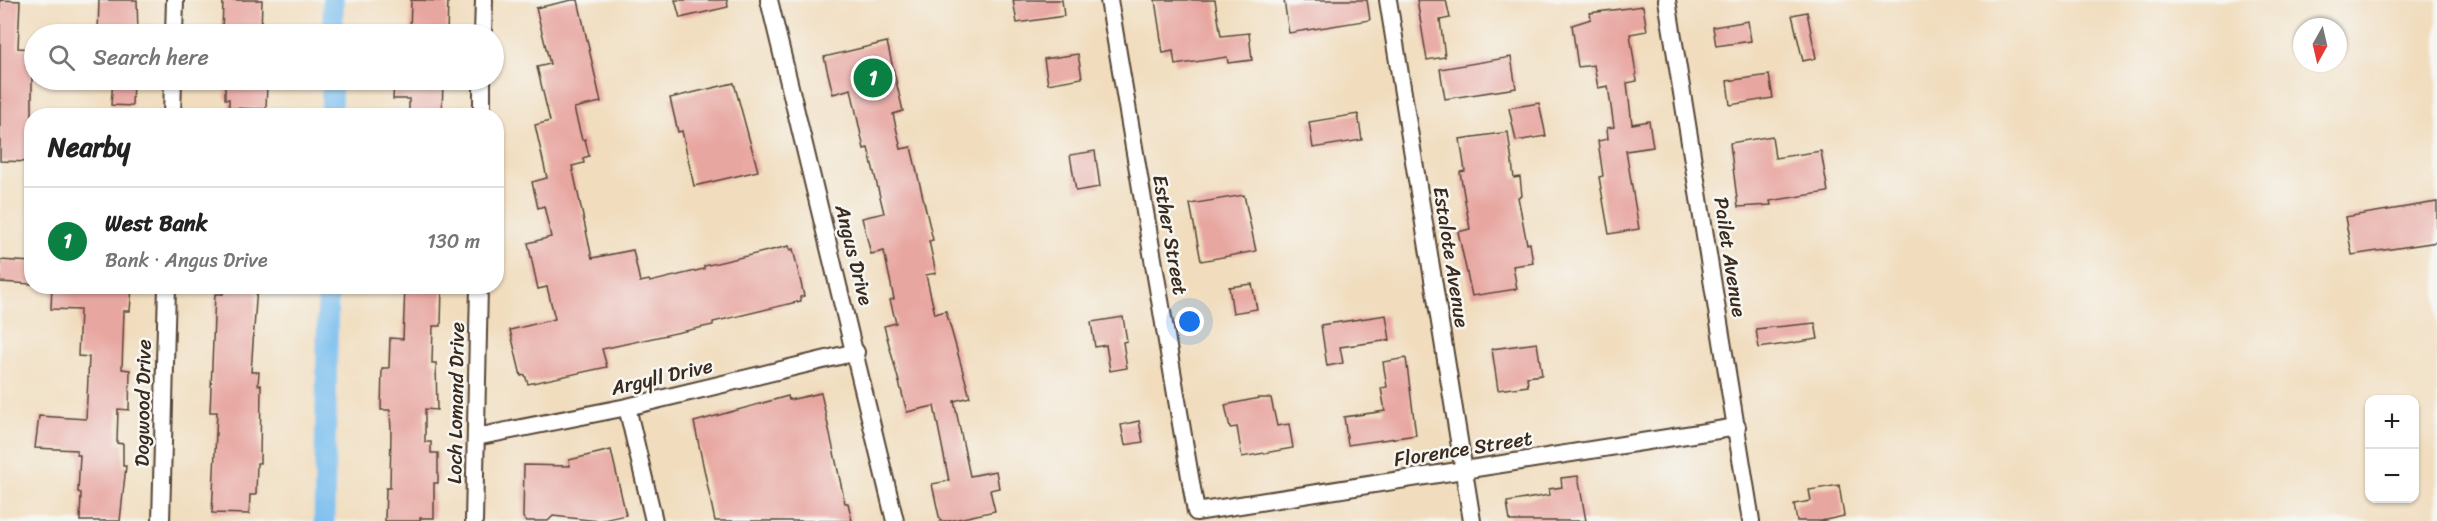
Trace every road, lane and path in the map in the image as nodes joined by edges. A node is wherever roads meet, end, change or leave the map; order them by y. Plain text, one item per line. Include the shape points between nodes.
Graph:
1 (175, 0) edge
2 (483, 0) edge
3 (769, 0) edge
4 (1109, 0) edge
5 (1388, 0) edge
6 (1667, 0) edge
7 (174, 24) edge
8 (483, 24) edge
9 (173, 90) edge
10 (482, 90) edge
11 (172, 108) edge
12 (482, 108) edge
13 (167, 294) edge
14 (479, 294) edge
15 (856, 352) junction
16 (627, 407) junction
17 (1737, 427) junction
18 (476, 437) junction
19 (1464, 470) junction
20 (1196, 512) joint
21 (161, 521) edge
22 (474, 521) edge
23 (654, 521) edge
24 (896, 521) edge
25 (1472, 521) edge
26 (1752, 521) edge

1 - 7 street
2 - 8 street
3 - 15 street, Angus Drive
4 - 20 street, Esther Street
5 - 19 street, Estalote Avenue
6 - 17 street, Pailet Avenue
9 - 11 street
10 - 12 street
13 - 21 street, Dogwood Drive
14 - 18 street, Loch Lomand Drive
15 - 16 street, Argyll Drive
15 - 24 street, Angus Drive
16 - 18 street, Argyll Drive
16 - 23 street
17 - 19 street, Florence Street
17 - 26 street, Pailet Avenue
18 - 22 street, Loch Lomand Drive
19 - 20 street, Florence Street
19 - 25 street, Estalote Avenue

